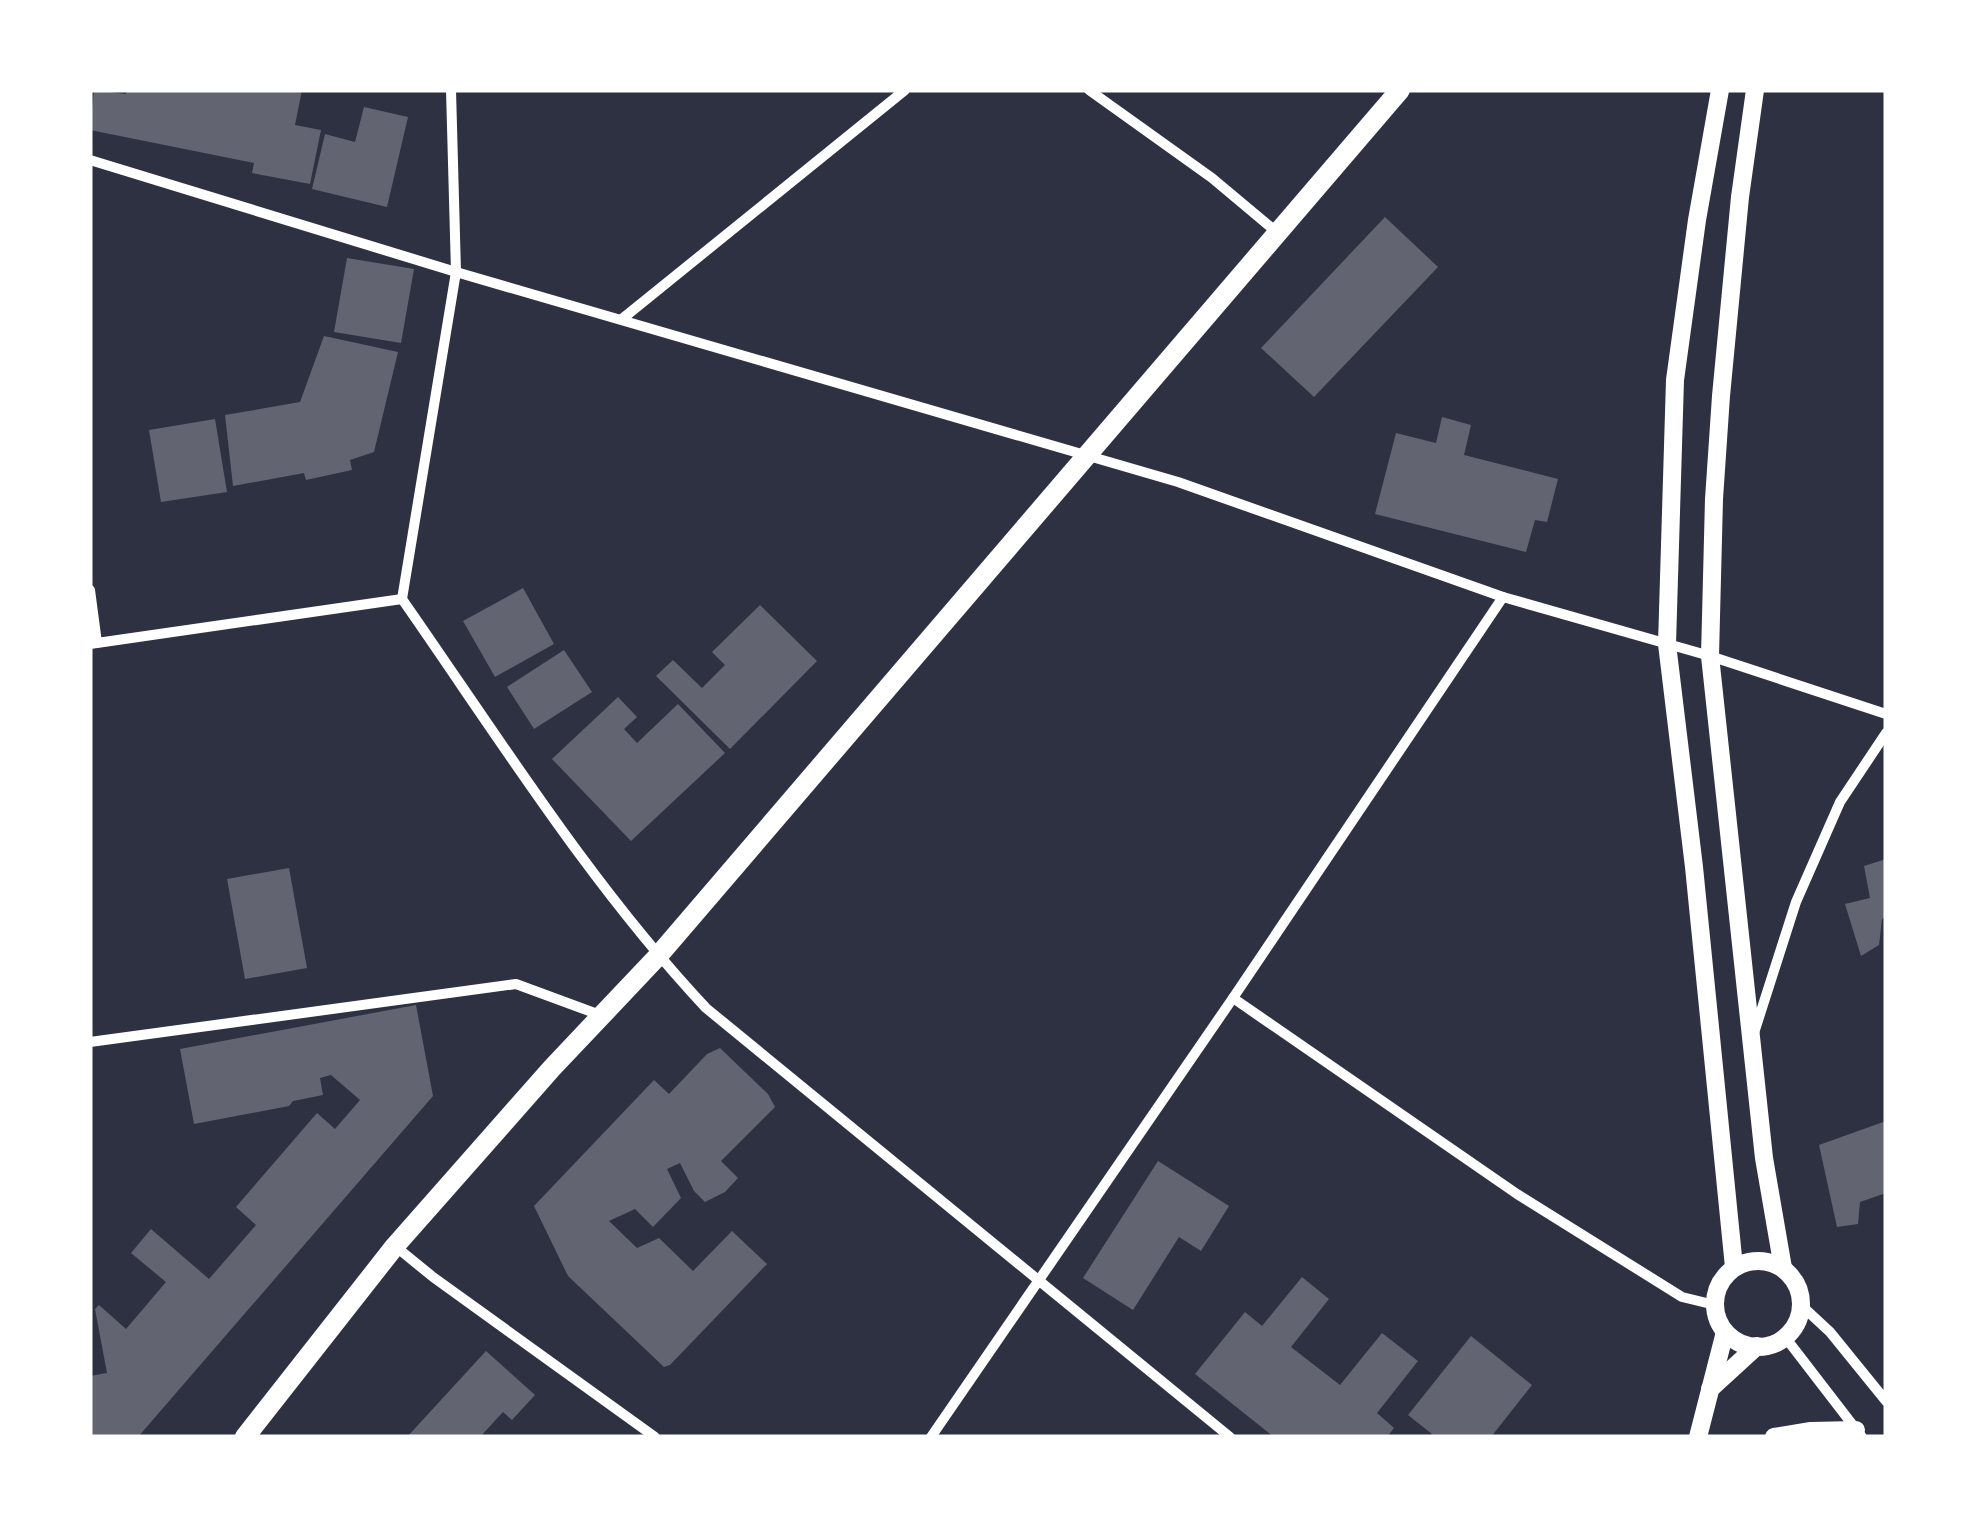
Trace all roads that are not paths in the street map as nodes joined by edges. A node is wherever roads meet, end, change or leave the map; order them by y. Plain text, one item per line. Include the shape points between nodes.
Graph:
1 (452, 90) edge
2 (905, 90) edge
3 (1090, 90) edge
4 (1400, 90) edge
5 (1720, 90) edge
6 (1755, 90) edge
7 (90, 160) edge
8 (1279, 234) junction
9 (456, 272) junction
10 (622, 319) junction
11 (1086, 454) junction
12 (90, 590) edge
13 (402, 598) junction
14 (1503, 598) junction
15 (93, 643) edge
16 (1667, 644) junction
17 (1710, 656) junction
18 (1886, 714) edge
19 (1886, 733) edge
20 (658, 956) junction
21 (1233, 998) junction
22 (600, 1016) junction
23 (1752, 1038) junction
24 (90, 1042) edge
25 (395, 1246) junction
26 (1734, 1268) junction
27 (1782, 1268) junction
28 (1040, 1281) junction
29 (1715, 1305) junction
30 (1802, 1306) junction
31 (1725, 1332) junction
32 (1785, 1338) junction
33 (1757, 1346) junction
34 (1710, 1390) junction
35 (1886, 1401) edge
36 (1859, 1434) edge
37 (245, 1437) edge
38 (655, 1437) edge
39 (931, 1437) edge
40 (1230, 1437) edge
41 (1698, 1437) edge
42 (1774, 1437) edge

1 - 9 street
2 - 10 street
3 - 8 street
4 - 8 main road
5 - 16 street via 1675,380
6 - 17 street via 1721,396
7 - 9 street
8 - 11 main road
9 - 10 street
9 - 13 street
10 - 11 street
11 - 14 street
11 - 20 main road
12 - 15 street
13 - 15 street
13 - 20 street
14 - 16 street
14 - 21 street
16 - 17 street
16 - 26 street
17 - 18 street
17 - 23 street
19 - 23 street via 1840,802 1796,902
20 - 22 main road
20 - 28 street via 706,1008
21 - 28 street
21 - 29 street via 1517,1194 1682,1297
22 - 24 street via 516,984
22 - 25 main road
23 - 27 street
25 - 37 main road
25 - 38 street
26 - 27 street via 1762,1260
26 - 29 street via 1719,1284
27 - 30 street via 1797,1284
28 - 39 street
28 - 40 street
29 - 31 street
30 - 32 street
30 - 35 street
31 - 33 street
31 - 34 street
32 - 33 street
32 - 36 street
33 - 34 street
34 - 41 street
36 - 42 street

